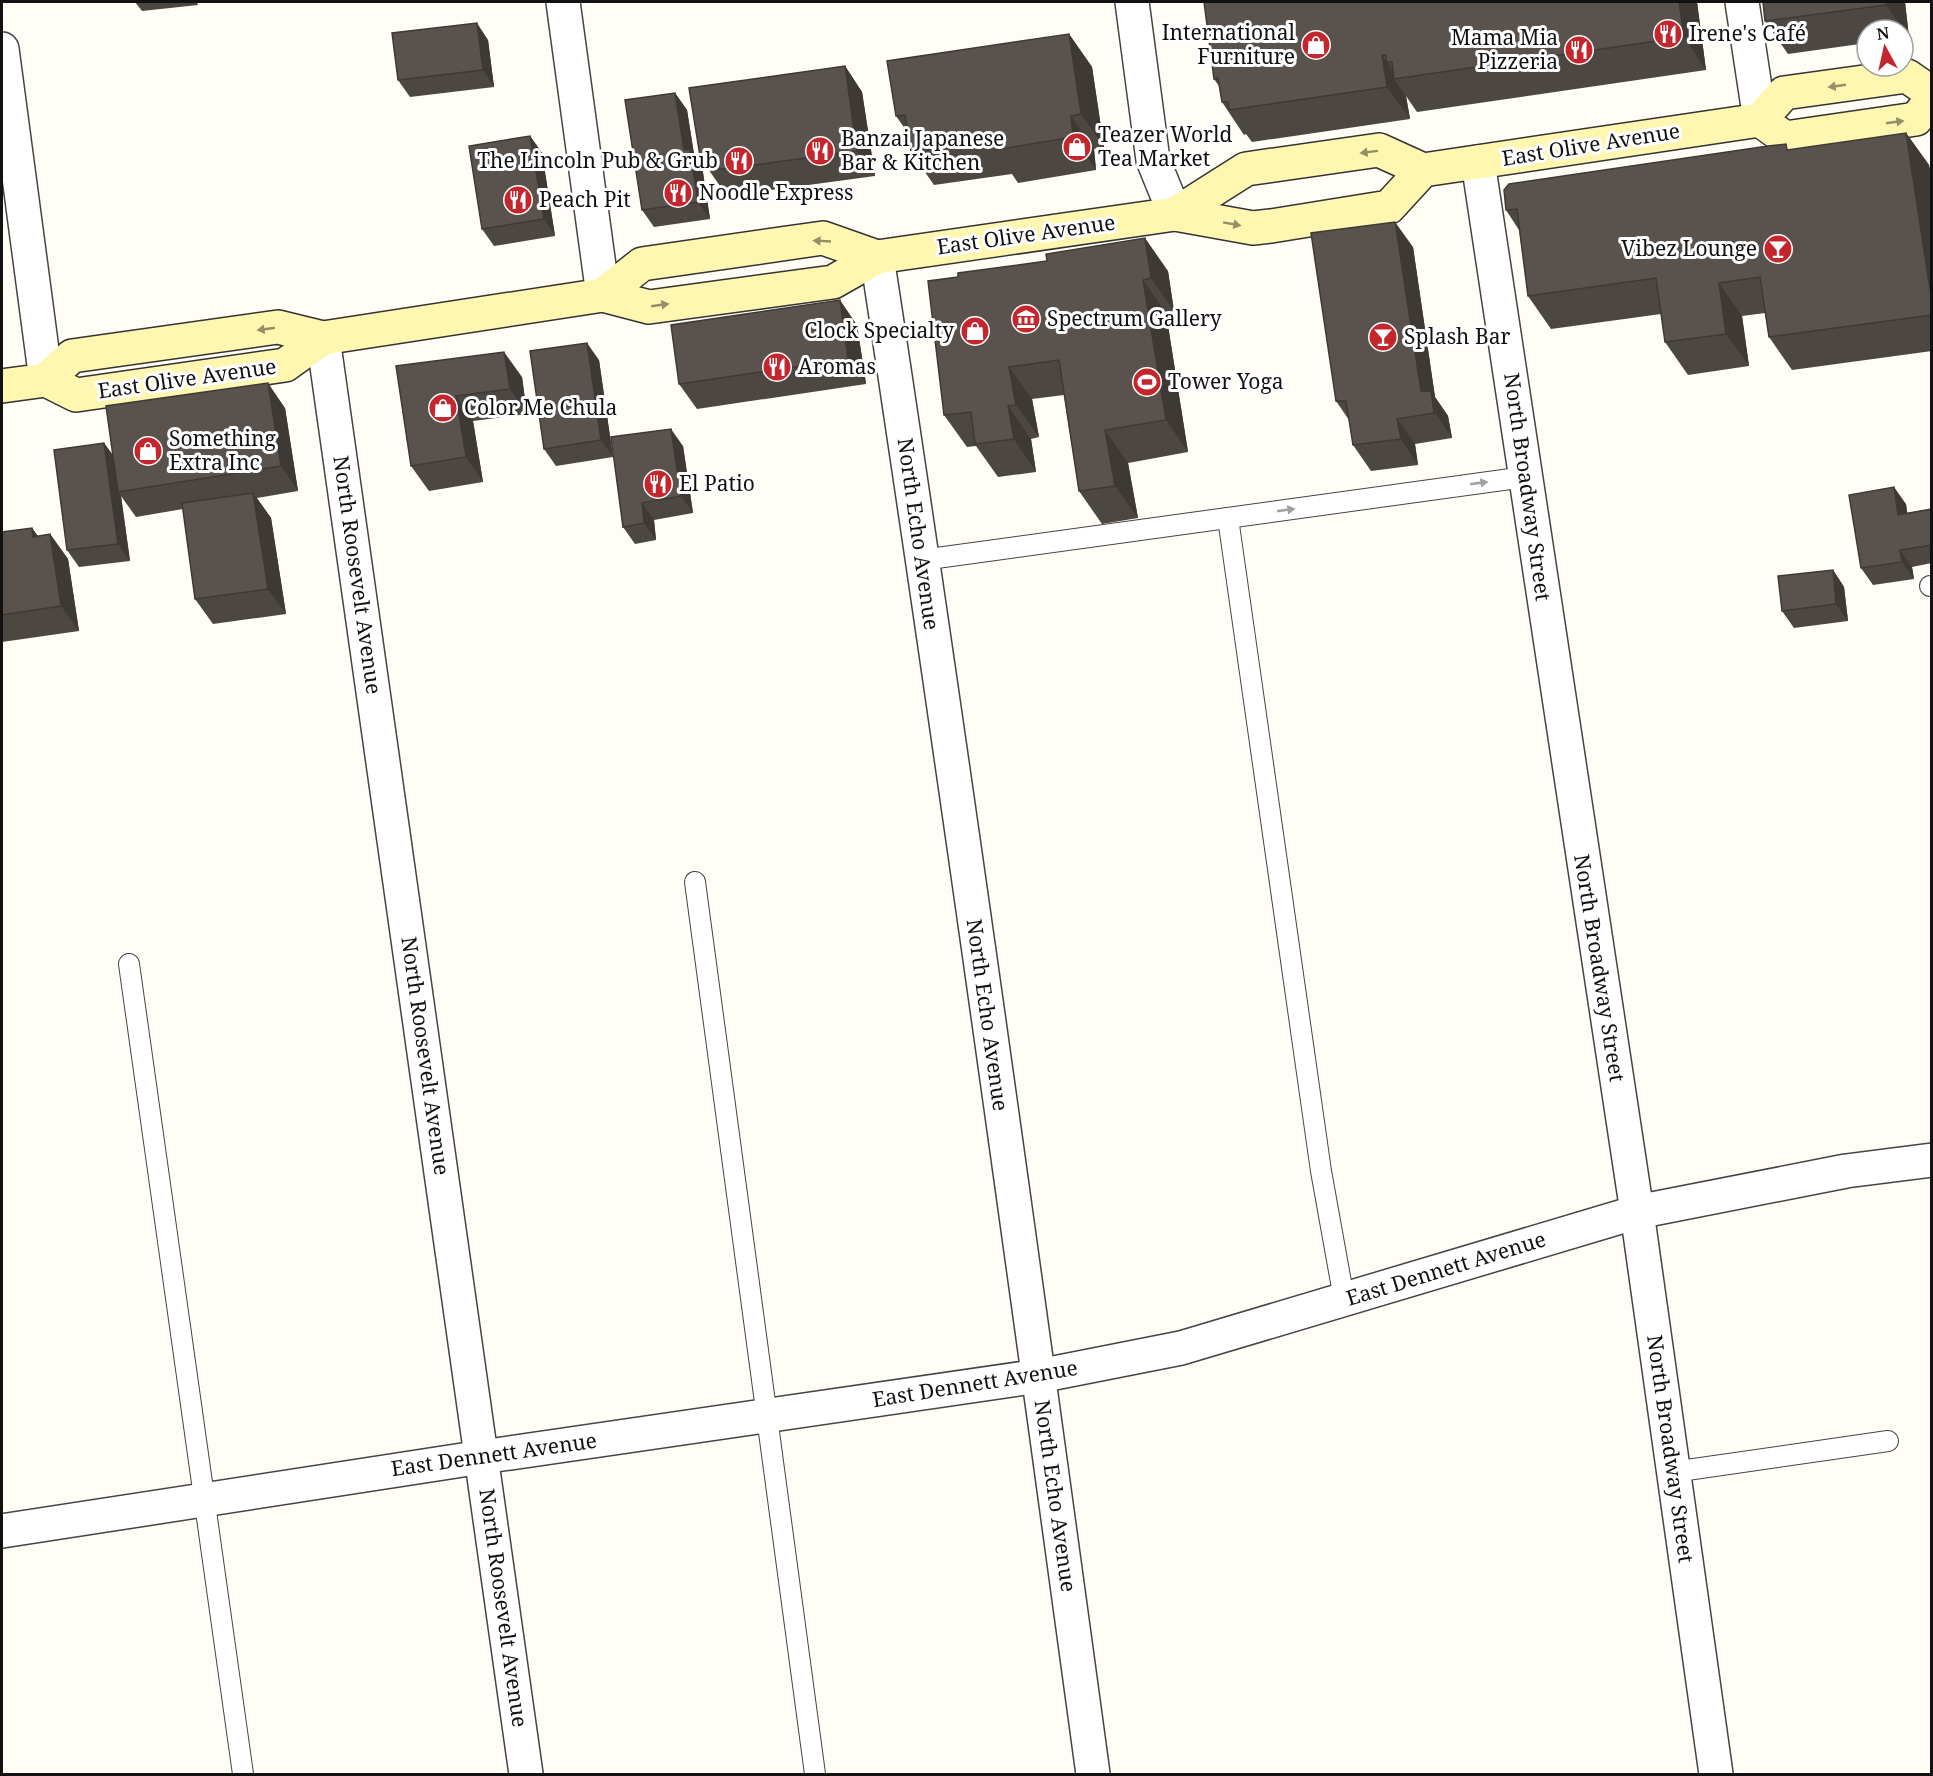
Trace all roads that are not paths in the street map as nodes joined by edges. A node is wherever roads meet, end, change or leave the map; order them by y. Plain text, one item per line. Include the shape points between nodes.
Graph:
1 (563, 2) edge
2 (1132, 2) edge
3 (1742, 2) edge
4 (2, 49) edge
5 (1932, 93) edge
6 (1932, 99) edge
7 (1760, 120) junction
8 (1478, 162) junction
9 (1423, 170) junction
10 (1175, 214) junction
11 (877, 256) junction
12 (603, 295) junction
13 (323, 338) junction
14 (46, 380) junction
15 (2, 386) edge
16 (1525, 477) junction
17 (1228, 518) junction
18 (922, 560) junction
19 (695, 882) dead end
20 (129, 964) dead end
21 (1932, 1160) edge
22 (1636, 1212) junction
23 (1344, 1299) junction
24 (1039, 1376) junction
25 (766, 1415) junction
26 (1888, 1441) dead end
27 (482, 1457) junction
28 (1674, 1472) junction
29 (204, 1499) junction
30 (2, 1531) edge
31 (243, 1774) edge
32 (526, 1774) edge
33 (815, 1774) edge
34 (1093, 1774) edge
35 (1716, 1774) edge

1 - 12 street
2 - 10 street via 1153,160
3 - 7 street
4 - 14 street
5 -> 7 main road via 1907,76 1784,93
7 -> 6 main road via 1785,138 1916,119
7 - 8 main road, East Olive Avenue
8 - 9 main road, East Olive Avenue
8 - 16 street, North Broadway Street
9 -> 10 main road, East Olive Avenue via 1379,150 1246,170
10 -> 9 main road, East Olive Avenue via 1253,228 1389,207
10 - 11 main road, East Olive Avenue
12 -> 11 main road, East Olive Avenue via 649,307 833,282
11 -> 12 main road, East Olive Avenue via 823,238 642,264
11 - 18 street, North Echo Avenue
12 - 13 main road, East Olive Avenue
13 - 14 main road, East Olive Avenue via 278,327 72,356
13 - 27 street, North Roosevelt Avenue
14 - 15 main road
17 -> 16 lane
16 - 22 street, North Broadway Street
17 - 18 lane
17 - 23 lane via 1321,1171
18 - 24 street, North Echo Avenue
19 - 25 lane
20 - 29 lane
21 - 22 street, East Dennett Avenue via 1846,1171
22 - 23 street, East Dennett Avenue
22 - 28 street, North Broadway Street
23 - 24 street, East Dennett Avenue via 1181,1348
24 - 25 street, East Dennett Avenue
24 - 34 street, North Echo Avenue
25 - 27 street, East Dennett Avenue
25 - 33 lane
26 - 28 lane
27 - 29 street, East Dennett Avenue
27 - 32 street, North Roosevelt Avenue
28 - 35 street, North Broadway Street
29 - 30 street, East Dennett Avenue
29 - 31 lane

